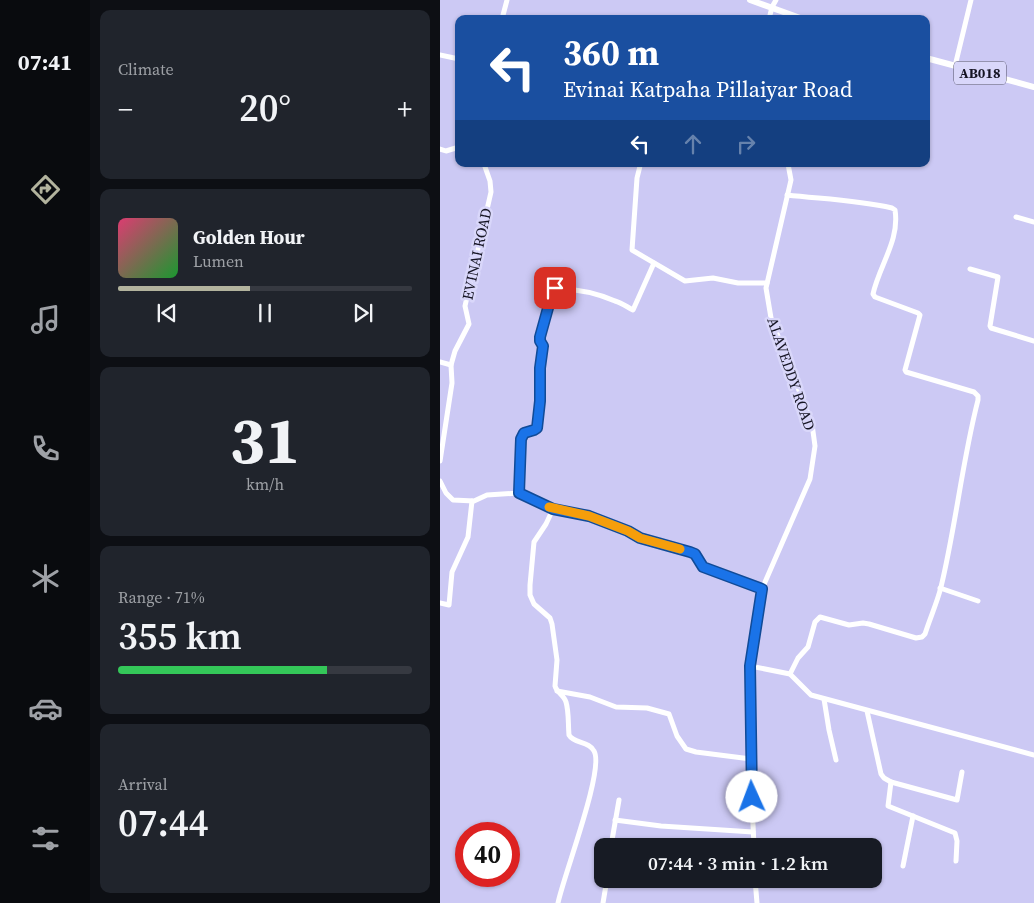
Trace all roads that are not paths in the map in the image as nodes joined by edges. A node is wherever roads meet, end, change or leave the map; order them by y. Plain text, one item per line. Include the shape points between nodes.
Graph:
1 (507, 0) edge
2 (750, 0) edge
3 (776, 0) edge
4 (971, 0) edge
5 (772, 7) junction
6 (503, 15) edge
7 (770, 15) edge
8 (793, 15) edge
9 (440, 55) edge
10 (455, 58) edge
11 (930, 59) edge
12 (954, 66) junction
13 (1034, 87) edge
14 (455, 148) edge
15 (440, 149) edge
16 (485, 167) edge
17 (640, 167) edge
18 (789, 167) edge
19 (787, 195) junction
20 (1016, 217) dead end
21 (1034, 222) edge
22 (654, 263) junction
23 (970, 269) dead end
24 (767, 283) junction
25 (1034, 341) edge
26 (440, 362) edge
27 (451, 365) junction
28 (440, 461) edge
29 (440, 481) edge
30 (519, 493) junction
31 (472, 501) junction
32 (553, 509) junction
33 (940, 588) junction
34 (762, 589) junction
35 (978, 601) dead end
36 (440, 603) edge
37 (750, 666) junction
38 (790, 674) junction
39 (556, 690) junction
40 (824, 699) junction
41 (866, 711) junction
42 (1034, 755) edge
43 (751, 759) junction
44 (836, 760) dead end
45 (962, 772) dead end
46 (891, 782) junction
47 (619, 800) dead end
48 (913, 816) junction
49 (615, 820) junction
50 (753, 832) junction
51 (612, 838) edge
52 (753, 838) edge
53 (956, 861) dead end
54 (903, 866) dead end
55 (606, 888) edge
56 (756, 888) edge
57 (558, 903) edge
58 (603, 903) edge
59 (757, 903) edge

1 - 6 street
2 - 5 main road
3 - 5 street
4 - 12 street
5 - 7 street
5 - 8 main road
9 - 10 street
11 - 12 main road, AB018
12 - 13 main road, AB018
14 - 15 street
16 - 27 street, EVINAI ROAD via 490,192 465,306 469,324
17 - 22 street via 632,250
18 - 19 street, ALAVEDDY ROAD via 791,180
19 - 24 street, ALAVEDDY ROAD
19 - 33 street via 851,200 895,210 889,254 873,294 920,316 905,370 978,396
20 - 21 street
22 - 24 street via 685,281 713,278 738,283
22 - 30 street via 634,310 617,301 569,289 553,290 540,337 543,346 537,428 524,433 521,439
23 - 25 street via 998,277 991,328
24 - 34 street, ALAVEDDY ROAD via 771,318 812,424 815,446 810,479
26 - 27 street
27 - 28 street, EVINAI ROAD via 452,383
29 - 31 street via 453,500
30 - 31 street via 487,495
30 - 32 street
31 - 36 street via 468,537 452,572 449,605
32 - 34 street via 589,516 640,538 690,552 703,567
32 - 39 street via 534,542 530,595 552,624 557,660
33 - 35 street
33 - 38 street via 922,637 869,624 848,625 820,617 808,647
34 - 37 street, ALAVEDDY ROAD
37 - 38 street
37 - 43 street, ALAVEDDY ROAD
38 - 40 street via 810,695
39 - 43 street via 590,697 616,707 647,708 668,714 686,750
39 - 57 street via 566,702 571,738 595,752 591,792
40 - 41 street
40 - 44 street
41 - 42 street
41 - 46 street via 881,774
43 - 50 street, ALAVEDDY ROAD
45 - 46 street via 957,800
46 - 48 street via 888,806
47 - 49 street
48 - 53 street via 955,833
48 - 54 street
49 - 50 street
49 - 51 street
50 - 52 street, ALAVEDDY ROAD
55 - 58 street
56 - 59 street

